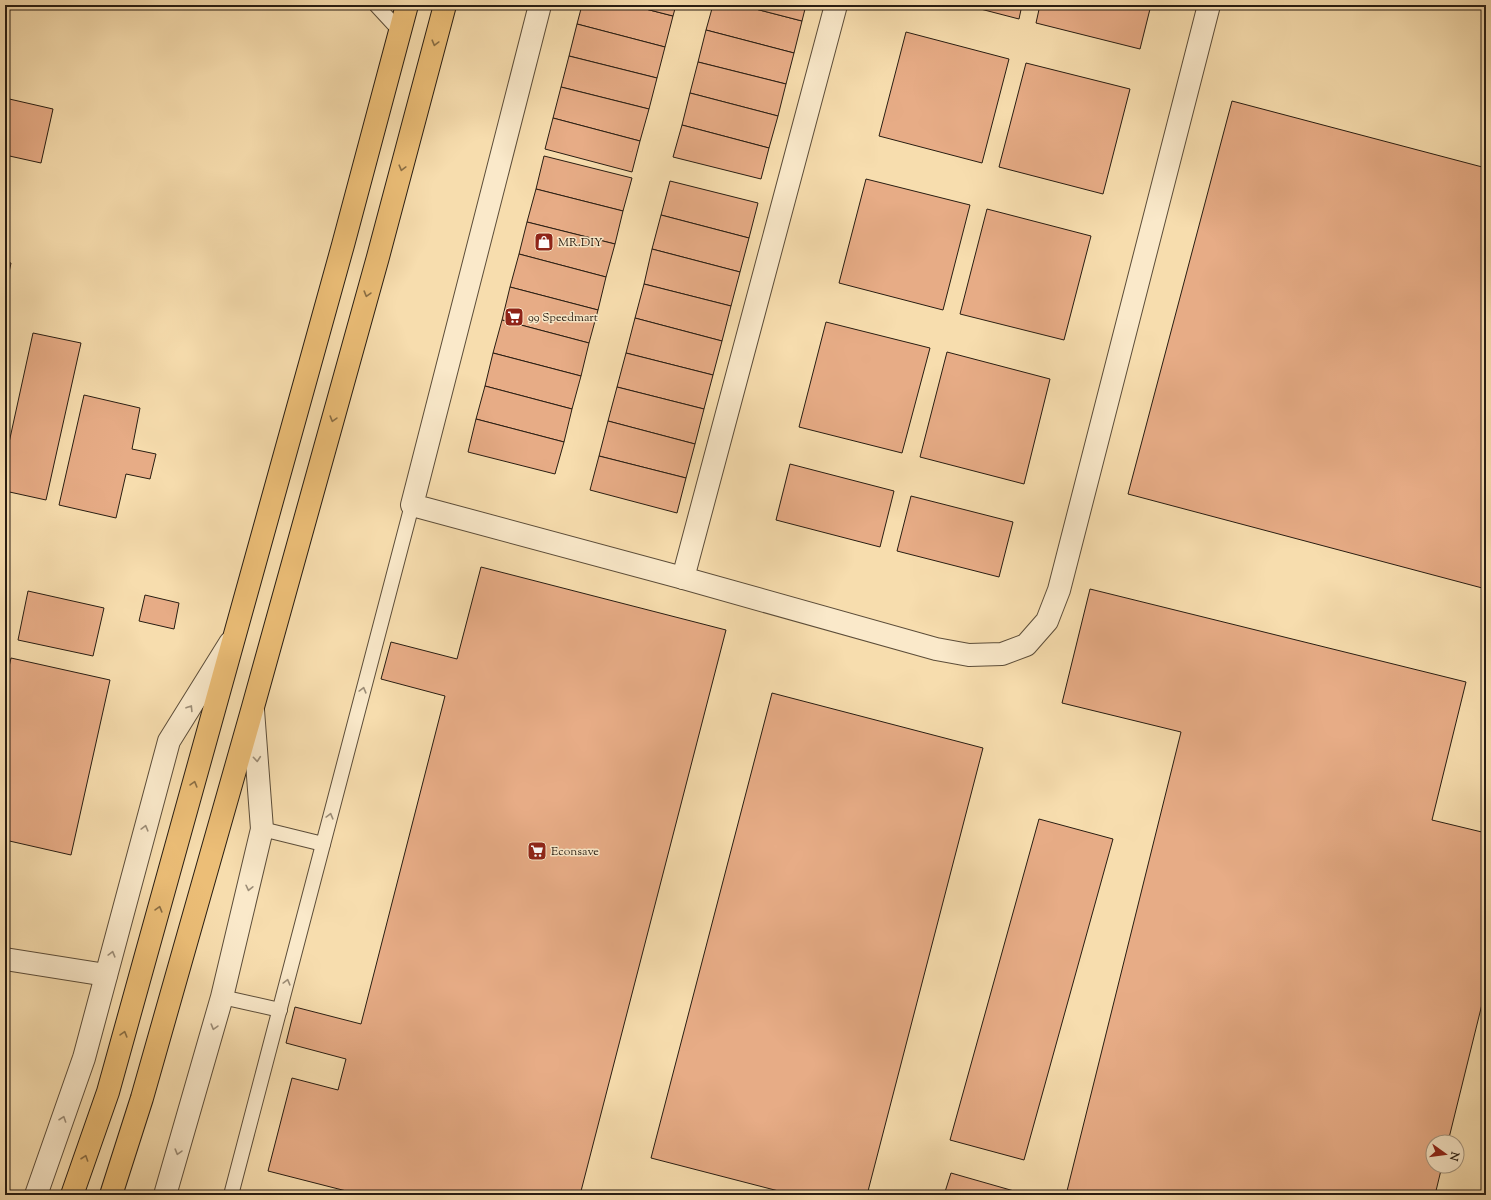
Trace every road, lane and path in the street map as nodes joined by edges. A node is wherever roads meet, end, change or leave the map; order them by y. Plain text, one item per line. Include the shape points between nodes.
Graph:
1 (376, 5) edge
2 (407, 5) edge
3 (445, 5) edge
4 (540, 5) edge
5 (836, 5) edge
6 (1209, 5) edge
7 (400, 31) junction
8 (412, 505) junction
9 (683, 578) junction
10 (233, 638) junction
11 (253, 707) junction
12 (262, 830) junction
13 (323, 844) junction
14 (5, 959) edge
15 (106, 975) junction
16 (222, 997) junction
17 (280, 1010) junction
18 (36, 1195) edge
19 (72, 1195) edge
20 (111, 1195) edge
21 (165, 1195) edge
22 (231, 1195) edge

1 - 7 lane
2 - 7 main road
3 -> 11 main road
4 - 8 street
5 - 9 street
6 - 9 street via 1059,590 1047,621 1026,645 1002,654 969,655 936,649
7 - 10 main road
8 - 9 street
13 -> 8 lane
15 -> 10 street via 169,741
19 -> 10 main road via 108,1092
11 -> 12 street
11 - 20 main road via 142,1098
12 - 13 lane
12 -> 16 street
17 -> 13 lane
14 - 15 street
18 -> 15 street via 84,1058
16 - 17 lane
16 -> 21 street
17 - 22 lane

